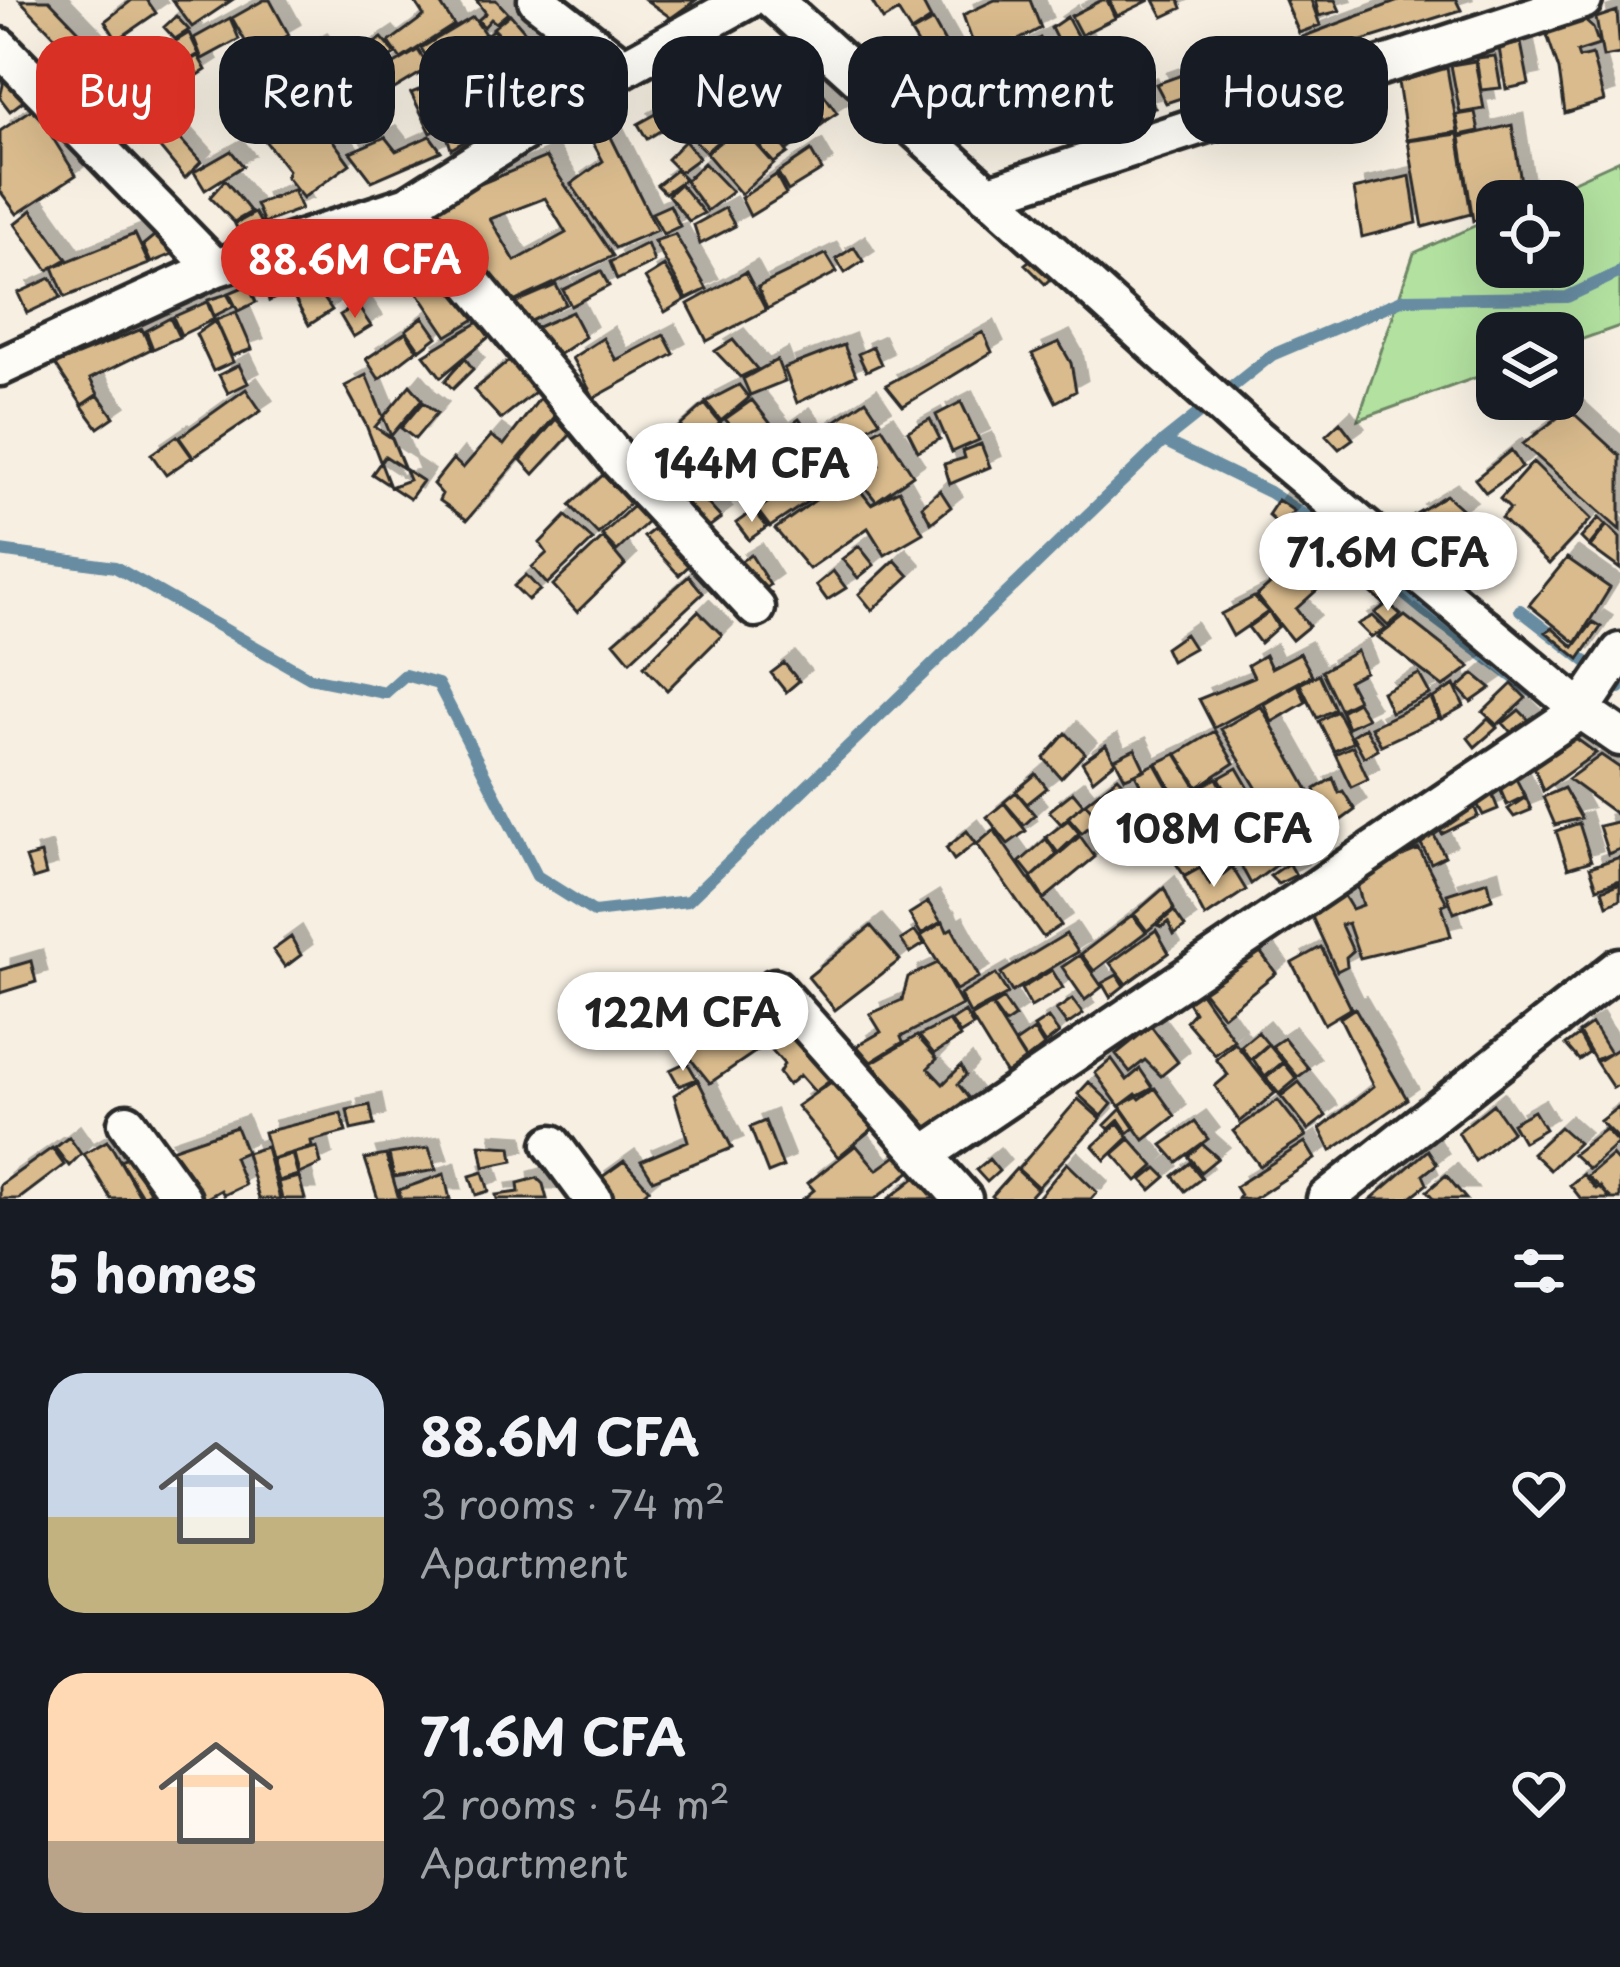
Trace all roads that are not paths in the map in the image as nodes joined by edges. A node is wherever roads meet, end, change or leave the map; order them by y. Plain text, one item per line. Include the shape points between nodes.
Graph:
1 (537, 0) edge
2 (747, 0) edge
3 (772, 0) edge
4 (1583, 0) edge
5 (583, 36) edge
6 (0, 47) edge
7 (628, 66) edge
8 (504, 144) edge
9 (987, 195) junction
10 (408, 205) junction
11 (215, 268) junction
12 (0, 367) edge
13 (756, 608) dead end
14 (1620, 652) edge
15 (1581, 710) junction
16 (1620, 737) edge
17 (1620, 968) edge
18 (775, 988) dead end
19 (127, 1124) dead end
20 (552, 1144) dead end
21 (925, 1154) junction
22 (182, 1199) edge
23 (593, 1199) edge
24 (963, 1199) edge
25 (1327, 1199) edge

1 - 5 street
2 - 7 street
3 - 9 street
4 - 9 street
6 - 11 street
8 - 10 street
9 - 15 street via 1256,437
10 - 11 street
10 - 13 street via 620,461
11 - 12 street
14 - 15 street
15 - 16 street
15 - 21 street
17 - 25 street
18 - 21 street
19 - 22 street
20 - 23 street
21 - 24 street

